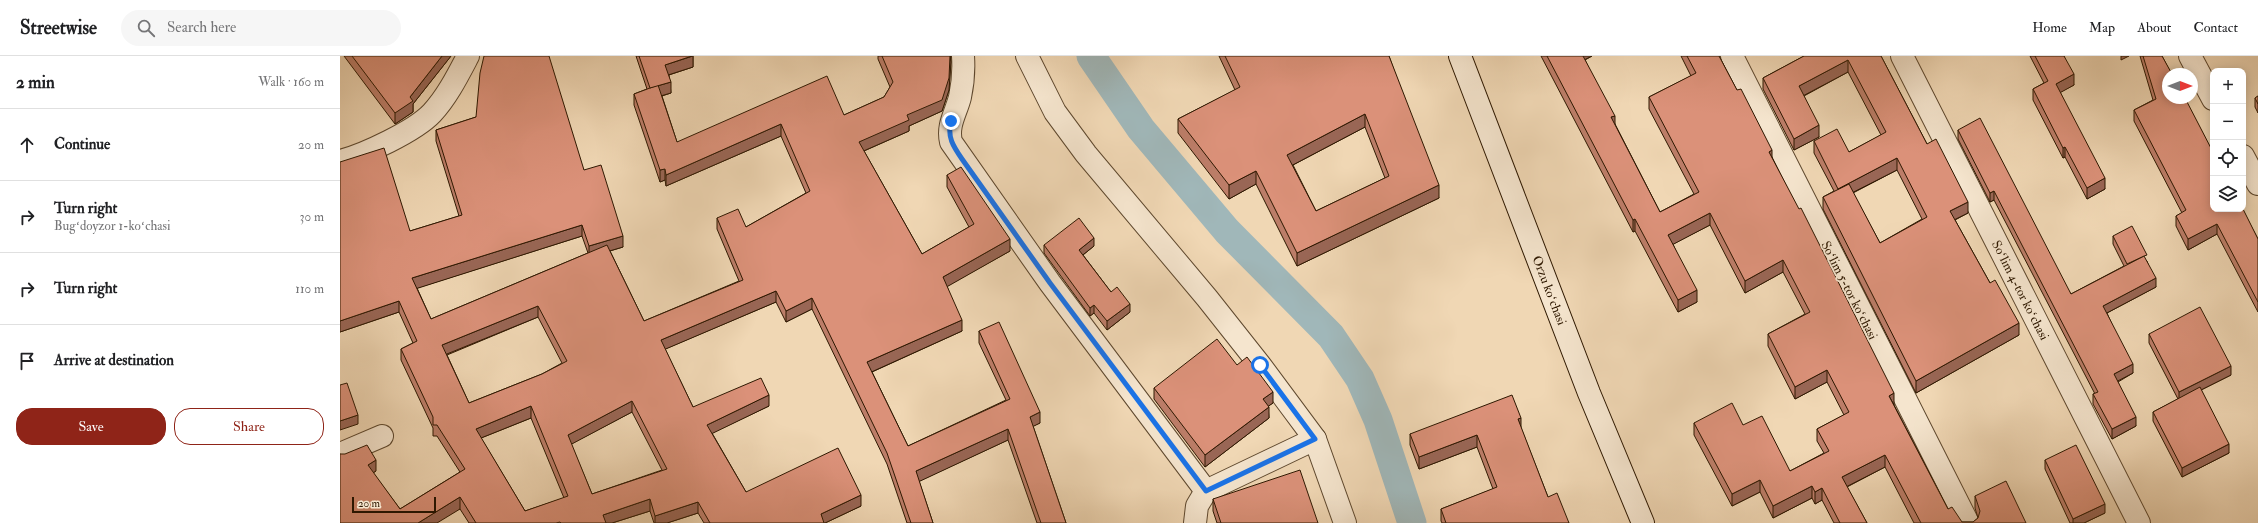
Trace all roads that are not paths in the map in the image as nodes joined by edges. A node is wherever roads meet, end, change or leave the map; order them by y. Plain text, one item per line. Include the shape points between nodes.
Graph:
1 (468, 56) edge
2 (964, 56) edge
3 (1028, 56) edge
4 (1460, 56) edge
5 (1732, 56) edge
6 (1902, 56) edge
7 (2190, 56) edge
8 (2210, 93) edge
9 (340, 161) edge
10 (2246, 162) edge
11 (2258, 184) edge
12 (382, 436) dead end
13 (1315, 439) junction
14 (340, 454) edge
15 (1206, 491) junction
16 (1195, 523) edge
17 (1345, 523) edge
18 (1643, 523) edge
19 (1968, 523) edge
20 (2139, 523) edge

1 - 9 street via 432,114 395,138
2 - 15 street via 961,94 949,131 951,142 1050,283
3 - 13 street via 1055,112 1217,310
4 - 18 street, Orzu koʻchasi via 1589,393
5 - 19 street, Soʻlim 5-tor koʻchasi
6 - 20 street, Soʻlim 4-tor koʻchasi
7 - 8 street
10 - 11 street
12 - 14 street
13 - 15 street
13 - 17 street
15 - 16 street via 1197,506

